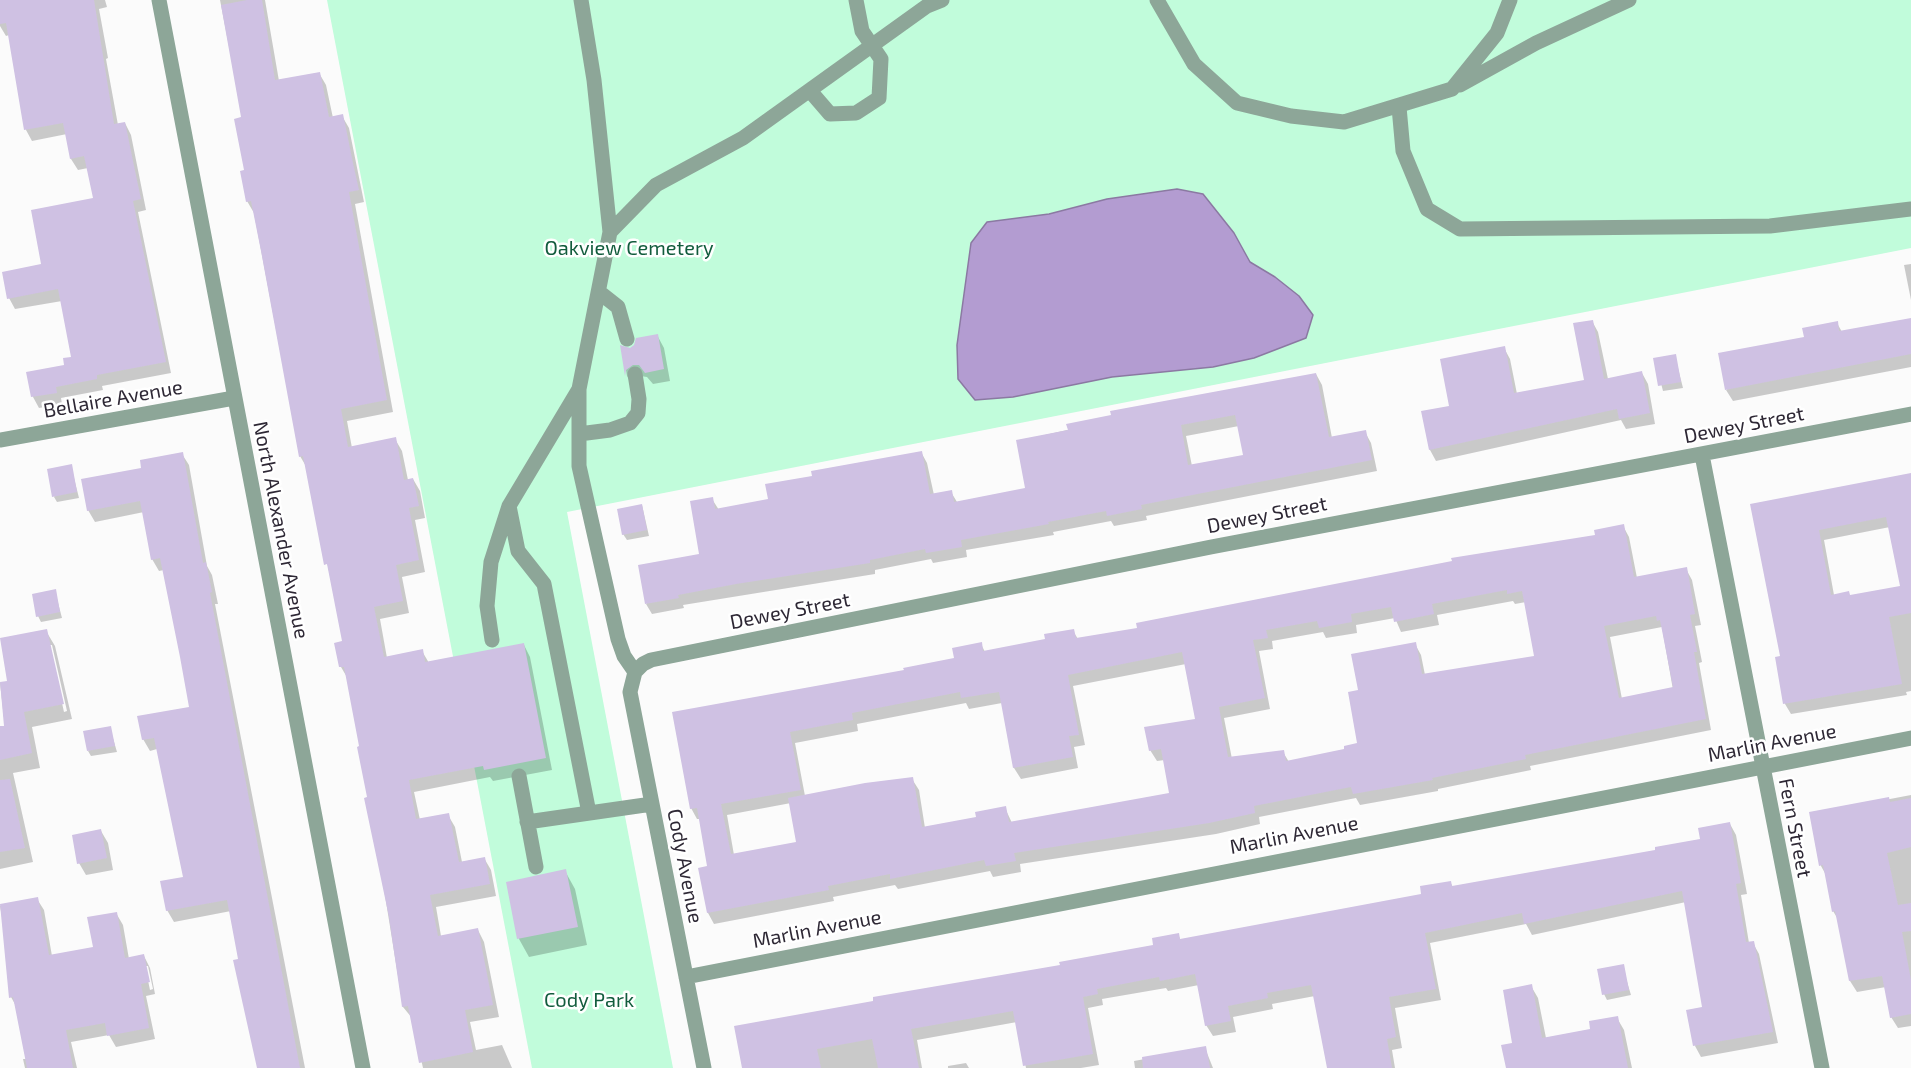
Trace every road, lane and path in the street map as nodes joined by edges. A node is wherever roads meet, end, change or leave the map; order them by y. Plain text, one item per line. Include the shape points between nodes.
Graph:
1 (159, 0) edge
2 (581, 0) edge
3 (856, 0) edge
4 (942, 0) edge
5 (1157, 0) edge
6 (1510, 0) edge
7 (1629, 0) edge
8 (872, 46) junction
9 (1452, 89) junction
10 (810, 92) junction
11 (1399, 106) junction
12 (1911, 209) edge
13 (610, 232) junction
14 (599, 291) junction
15 (627, 339) dead end
16 (635, 374) dead end
17 (579, 389) junction
18 (234, 398) junction
19 (1911, 414) edge
20 (579, 434) junction
21 (0, 440) edge
22 (1702, 455) junction
23 (509, 506) junction
24 (492, 640) dead end
25 (635, 672) junction
26 (1911, 738) edge
27 (1762, 766) junction
28 (519, 776) dead end
29 (652, 804) junction
30 (589, 813) junction
31 (527, 822) junction
32 (536, 867) dead end
33 (686, 977) junction
34 (363, 1068) edge
35 (704, 1068) edge
36 (1822, 1068) edge

1 - 18 street, North Alexander Avenue
2 - 13 street
3 - 8 street via 862,31
4 - 8 street via 927,6
5 - 11 street via 1194,64 1237,102 1291,116 1344,122
6 - 9 street via 1497,33
7 - 9 street via 1536,43
8 - 10 street
8 - 10 street via 881,59 879,98 856,113 830,114
9 - 11 street
10 - 13 street via 743,138 656,185
11 - 12 street via 1403,152 1427,209 1460,228 1770,226
13 - 14 street
14 - 15 street via 618,308
14 - 17 street
16 - 20 street via 639,406 630,423
17 - 20 street
17 - 23 street
18 - 21 street, Bellaire Avenue
18 - 34 street, North Alexander Avenue
19 - 22 street, Dewey Street
20 - 25 street via 579,466 618,639
22 - 25 street, Dewey Street via 1211,547 663,658 643,664
22 - 27 street, Fern Street
23 - 24 street via 490,562 486,606
23 - 30 street via 518,551 544,584
25 - 29 street, Cody Avenue via 630,692
26 - 27 street, Marlin Avenue
27 - 33 street, Marlin Avenue
27 - 36 street, Fern Street
28 - 31 street
29 - 30 street
29 - 33 street, Cody Avenue
30 - 31 street
31 - 32 street
33 - 35 street, Cody Avenue

